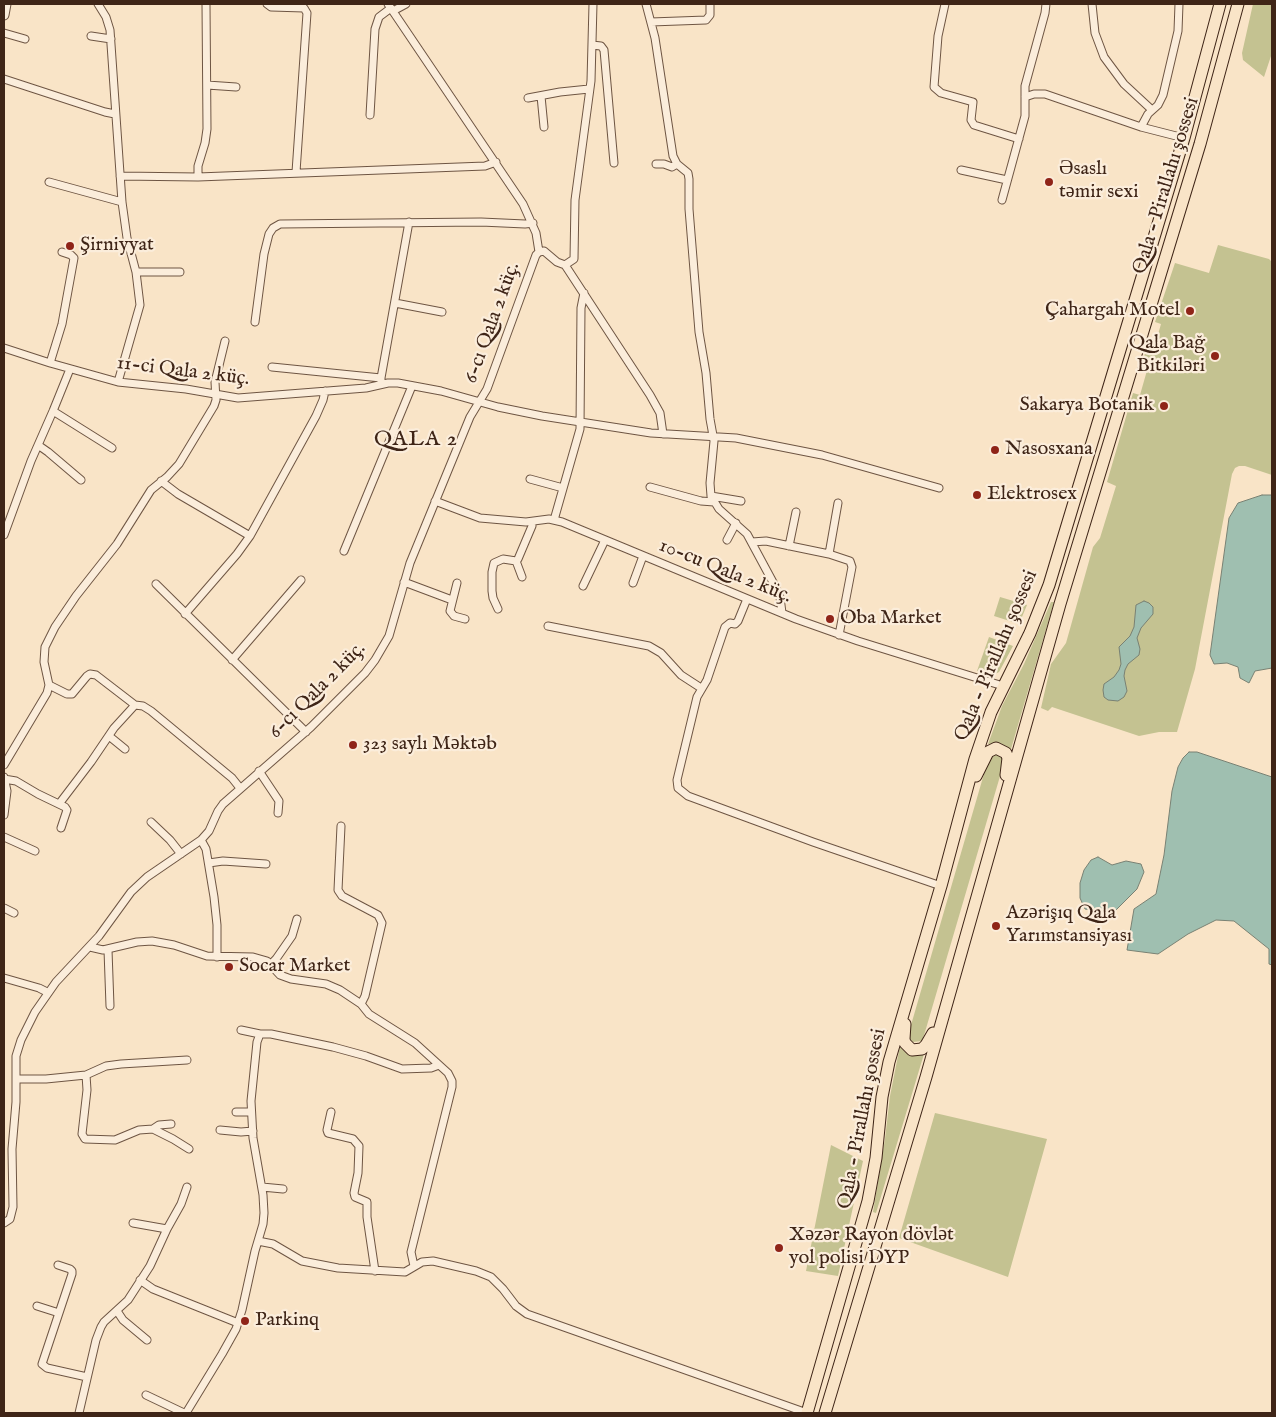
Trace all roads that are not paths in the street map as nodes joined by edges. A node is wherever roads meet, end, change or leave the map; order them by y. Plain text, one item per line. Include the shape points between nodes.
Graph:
1 (6, 4) edge
2 (98, 4) edge
3 (206, 4) edge
4 (267, 4) edge
5 (406, 4) edge
6 (593, 4) edge
7 (646, 4) edge
8 (710, 4) edge
9 (944, 4) edge
10 (1046, 4) edge
11 (1092, 4) edge
12 (1179, 4) edge
13 (1220, 4) edge
14 (1238, 4) edge
15 (391, 8) edge
16 (4, 15) edge
17 (651, 22) junction
18 (4, 33) edge
19 (91, 36) dead end
20 (26, 39) dead end
21 (111, 39) junction
22 (592, 45) junction
23 (4, 79) edge
24 (206, 85) junction
25 (236, 87) dead end
26 (590, 89) junction
27 (541, 96) junction
28 (1025, 97) junction
29 (528, 98) dead end
30 (1152, 110) junction
31 (115, 114) junction
32 (370, 115) dead end
33 (544, 127) dead end
34 (1142, 127) junction
35 (1184, 138) junction
36 (1019, 139) junction
37 (496, 162) junction
38 (614, 164) dead end
39 (656, 164) dead end
40 (677, 164) junction
41 (961, 170) dead end
42 (296, 172) junction
43 (120, 176) junction
44 (198, 177) junction
45 (1007, 180) junction
46 (49, 182) dead end
47 (1002, 200) dead end
48 (122, 202) junction
49 (409, 222) junction
50 (533, 223) junction
51 (62, 252) dead end
52 (539, 252) junction
53 (565, 265) junction
54 (136, 272) junction
55 (180, 272) dead end
56 (584, 293) junction
57 (395, 303) junction
58 (442, 312) dead end
59 (255, 322) dead end
60 (225, 340) dead end
61 (4, 348) edge
62 (50, 363) junction
63 (272, 367) dead end
64 (70, 369) junction
65 (382, 381) junction
66 (118, 382) junction
67 (412, 386) junction
68 (325, 391) junction
69 (215, 394) junction
70 (480, 401) junction
71 (54, 411) junction
72 (581, 422) junction
73 (662, 434) junction
74 (713, 435) junction
75 (38, 445) junction
76 (112, 448) dead end
77 (530, 479) dead end
78 (81, 480) dead end
79 (161, 481) junction
80 (650, 487) dead end
81 (563, 488) junction
82 (939, 488) dead end
83 (712, 499) junction
84 (435, 501) junction
85 (741, 501) dead end
86 (838, 503) dead end
87 (796, 512) dead end
88 (554, 520) junction
89 (532, 522) junction
90 (736, 522) junction
91 (4, 534) edge
92 (250, 536) junction
93 (605, 540) junction
94 (727, 540) dead end
95 (752, 542) junction
96 (790, 546) junction
97 (344, 551) dead end
98 (829, 554) junction
99 (643, 556) junction
100 (516, 561) junction
101 (522, 577) dead end
102 (301, 580) dead end
103 (404, 582) junction
104 (457, 583) dead end
105 (633, 583) dead end
106 (156, 584) dead end
107 (584, 586) dead end
108 (747, 599) junction
109 (452, 600) junction
110 (498, 609) dead end
111 (782, 613) junction
112 (185, 614) junction
113 (464, 619) dead end
114 (548, 626) dead end
115 (840, 634) junction
116 (232, 660) junction
117 (49, 685) junction
118 (1003, 686) junction
119 (701, 688) junction
120 (135, 705) junction
121 (306, 732) junction
122 (109, 736) junction
123 (125, 749) dead end
124 (4, 765) edge
125 (259, 771) junction
126 (4, 778) edge
127 (240, 788) junction
128 (59, 804) junction
129 (278, 813) dead end
130 (959, 814) junction
131 (4, 815) edge
132 (151, 822) dead end
133 (341, 826) dead end
134 (61, 828) dead end
135 (997, 828) junction
136 (4, 837) edge
137 (201, 840) junction
138 (35, 851) dead end
139 (181, 854) junction
140 (209, 863) junction
141 (266, 864) dead end
142 (941, 886) junction
143 (4, 908) edge
144 (14, 913) dead end
145 (297, 919) dead end
146 (90, 947) junction
147 (108, 950) junction
148 (218, 957) junction
149 (271, 964) junction
150 (4, 978) edge
151 (912, 983) junction
152 (48, 992) junction
153 (948, 1000) junction
154 (361, 1004) junction
155 (110, 1006) dead end
156 (241, 1030) dead end
157 (260, 1034) junction
158 (187, 1060) dead end
159 (439, 1065) junction
160 (86, 1075) junction
161 (16, 1080) junction
162 (236, 1112) dead end
163 (251, 1112) junction
164 (331, 1112) dead end
165 (171, 1124) dead end
166 (153, 1129) junction
167 (220, 1130) dead end
168 (253, 1131) junction
169 (189, 1149) dead end
170 (188, 1187) dead end
171 (262, 1187) junction
172 (283, 1189) dead end
173 (133, 1222) dead end
174 (4, 1224) edge
175 (167, 1229) junction
176 (258, 1241) junction
177 (58, 1265) dead end
178 (414, 1266) junction
179 (375, 1270) junction
180 (140, 1280) junction
181 (37, 1306) dead end
182 (117, 1311) junction
183 (59, 1313) junction
184 (238, 1324) junction
185 (147, 1340) dead end
186 (87, 1377) junction
187 (146, 1395) dead end
188 (79, 1413) edge
189 (185, 1413) edge
190 (807, 1413) edge
191 (825, 1413) edge

1 - 16 street
2 - 21 street via 108,23
3 - 24 street
4 - 42 street via 271,7 304,8 307,13
5 - 15 street
6 - 22 street
7 - 17 street
8 - 17 street via 710,15 706,20
9 - 36 street via 934,87 941,93 974,102 974,125
10 - 28 street via 1026,81
11 - 30 street via 1095,33 1104,57 1129,90
12 - 30 street via 1178,31 1163,95
13 - 35 main road, Qala - Pirallahı şossesi
14 - 135 main road, Qala - Pirallahı şossesi via 1200,144 1060,604
15 - 32 street via 379,17 375,29
15 - 37 street
17 - 40 street
18 - 20 street
19 - 21 street
21 - 31 street
22 - 26 street
22 - 38 street via 601,46 604,50
23 - 31 street
24 - 25 street
24 - 44 street via 206,137
26 - 27 street
26 - 53 street via 575,200 574,256 572,262
27 - 29 street
27 - 33 street
28 - 34 street via 1045,94
28 - 36 street via 1025,116
30 - 34 street
31 - 43 street
34 - 35 street
35 - 118 main road, Qala - Pirallahı şossesi via 1049,586
36 - 45 street
37 - 42 street via 485,166
37 - 50 street
39 - 40 street via 672,167
40 - 74 street via 688,173 689,179 699,332
41 - 45 street
42 - 44 street
43 - 44 street
43 - 48 street
45 - 47 street
46 - 48 street
48 - 54 street
49 - 50 street
49 - 57 street
49 - 59 street via 276,225 269,234 264,254
50 - 52 street
51 - 62 street via 74,258 62,324
52 - 53 street, 6-cı Qala 2 küç. via 544,251
52 - 70 street, 6-cı Qala 2 küç. via 532,262 487,390
53 - 56 street
54 - 55 street
54 - 66 street via 139,313
56 - 72 street via 581,308
56 - 73 street via 653,400 660,413
57 - 58 street
57 - 65 street
60 - 69 street
61 - 62 street, 11-ci Qala 2 küç.
62 - 64 street, 11-ci Qala 2 küç.
63 - 65 street
64 - 66 street, 11-ci Qala 2 küç.
64 - 71 street
65 - 67 street, 11-ci Qala 2 küç.
65 - 68 street, 11-ci Qala 2 küç. via 366,388
66 - 69 street, 11-ci Qala 2 küç.
67 - 70 street, 11-ci Qala 2 küç.
67 - 97 street
68 - 69 street, 11-ci Qala 2 küç. via 246,398
68 - 92 street via 316,416
69 - 79 street via 214,406 187,453 174,471
70 - 72 street, 11-ci Qala 2 küç.
70 - 84 street, 6-cı Qala 2 küç. via 472,412
71 - 75 street
71 - 76 street
72 - 73 street, 11-ci Qala 2 küç.
72 - 81 street
73 - 74 street, 11-ci Qala 2 küç.
74 - 82 street, 11-ci Qala 2 küç. via 822,455
74 - 83 street
75 - 78 street
75 - 91 street
77 - 81 street
79 - 92 street
79 - 117 street via 151,490 117,544 67,608 50,636 44,662
80 - 83 street via 701,501
81 - 88 street
83 - 85 street
83 - 90 street
84 - 89 street, 10-cu Qala 2 küç. via 480,518
84 - 103 street, 6-cı Qala 2 küç.
86 - 98 street
87 - 96 street
88 - 89 street, 10-cu Qala 2 küç.
88 - 93 street, 10-cu Qala 2 küç.
89 - 100 street
90 - 94 street
90 - 95 street
92 - 112 street
93 - 99 street, 10-cu Qala 2 küç.
93 - 107 street
95 - 96 street
95 - 111 street via 780,597
96 - 98 street
98 - 115 street via 852,564
99 - 105 street
99 - 108 street, 10-cu Qala 2 küç.
100 - 101 street
100 - 110 street via 503,559 494,563 492,591
102 - 116 street
103 - 109 street
103 - 121 street, 6-cı Qala 2 küç. via 389,636 375,660
104 - 109 street
106 - 112 street
108 - 111 street, 10-cu Qala 2 küç.
108 - 119 street via 735,624 725,627 707,680
109 - 113 street via 451,614
111 - 115 street, 10-cu Qala 2 küç.
112 - 116 street
114 - 119 street via 649,646
115 - 118 street, 10-cu Qala 2 küç.
116 - 121 street
117 - 120 street via 72,694 87,676 93,674
117 - 124 street via 46,697
118 - 130 main road, Qala - Pirallahı şossesi via 985,728
119 - 142 street via 677,780 681,792
120 - 122 street
120 - 127 street via 151,711
121 - 125 street, 6-cı Qala 2 küç.
122 - 123 street
122 - 128 street
125 - 127 street, 6-cı Qala 2 küç.
125 - 129 street via 279,801
126 - 128 street via 16,780
126 - 131 street via 7,794
127 - 137 street, 6-cı Qala 2 küç. via 220,807
128 - 134 street via 67,810
130 - 135 main road via 988,752 996,748 1002,750 1008,758 1008,766
130 - 142 main road, Qala - Pirallahı şossesi
132 - 139 street
133 - 154 street via 338,890 342,896 378,915 382,923
135 - 153 main road, Qala - Pirallahı şossesi
136 - 138 street
137 - 139 street, 6-cı Qala 2 küç.
137 - 140 street
139 - 146 street, 6-cı Qala 2 küç. via 131,892
140 - 141 street
140 - 148 street
142 - 151 main road, Qala - Pirallahı şossesi
143 - 144 street
145 - 149 street via 292,936
146 - 147 street
146 - 152 street, 6-cı Qala 2 küç.
147 - 148 street via 152,941
147 - 155 street
148 - 149 street via 253,957
149 - 154 street via 280,975 329,985
150 - 152 street
151 - 153 main road via 903,1032 905,1043 912,1050 926,1045
151 - 190 main road, Qala - Pirallahı şossesi via 885,1080 868,1201
152 - 161 street, 6-cı Qala 2 küç. via 21,1040 16,1056
153 - 191 main road, Qala - Pirallahı şossesi
154 - 159 street via 369,1014 415,1043
156 - 157 street
157 - 159 street via 333,1047 402,1069
157 - 163 street
158 - 160 street via 114,1064
159 - 178 street via 453,1084 411,1252
160 - 161 street
160 - 166 street via 82,1134 85,1139 115,1140 140,1130
161 - 174 street, 6-cı Qala 2 küç. via 13,1207 10,1219
162 - 163 street
163 - 168 street
164 - 179 street via 328,1133 354,1139 359,1146 354,1193 367,1202
165 - 166 street
166 - 169 street
167 - 168 street
168 - 171 street
170 - 175 street
171 - 172 street
171 - 176 street via 264,1213
173 - 175 street
175 - 180 street via 155,1258
176 - 179 street via 273,1244 309,1263
176 - 184 street
177 - 183 street via 72,1272
178 - 179 street via 405,1272
178 - 190 street via 433,1261 484,1274 497,1282 516,1306 527,1314
180 - 182 street
180 - 184 street via 153,1289
181 - 183 street
182 - 185 street
182 - 186 street via 101,1327
183 - 186 street via 42,1364
184 - 189 street
186 - 188 street
187 - 189 street

